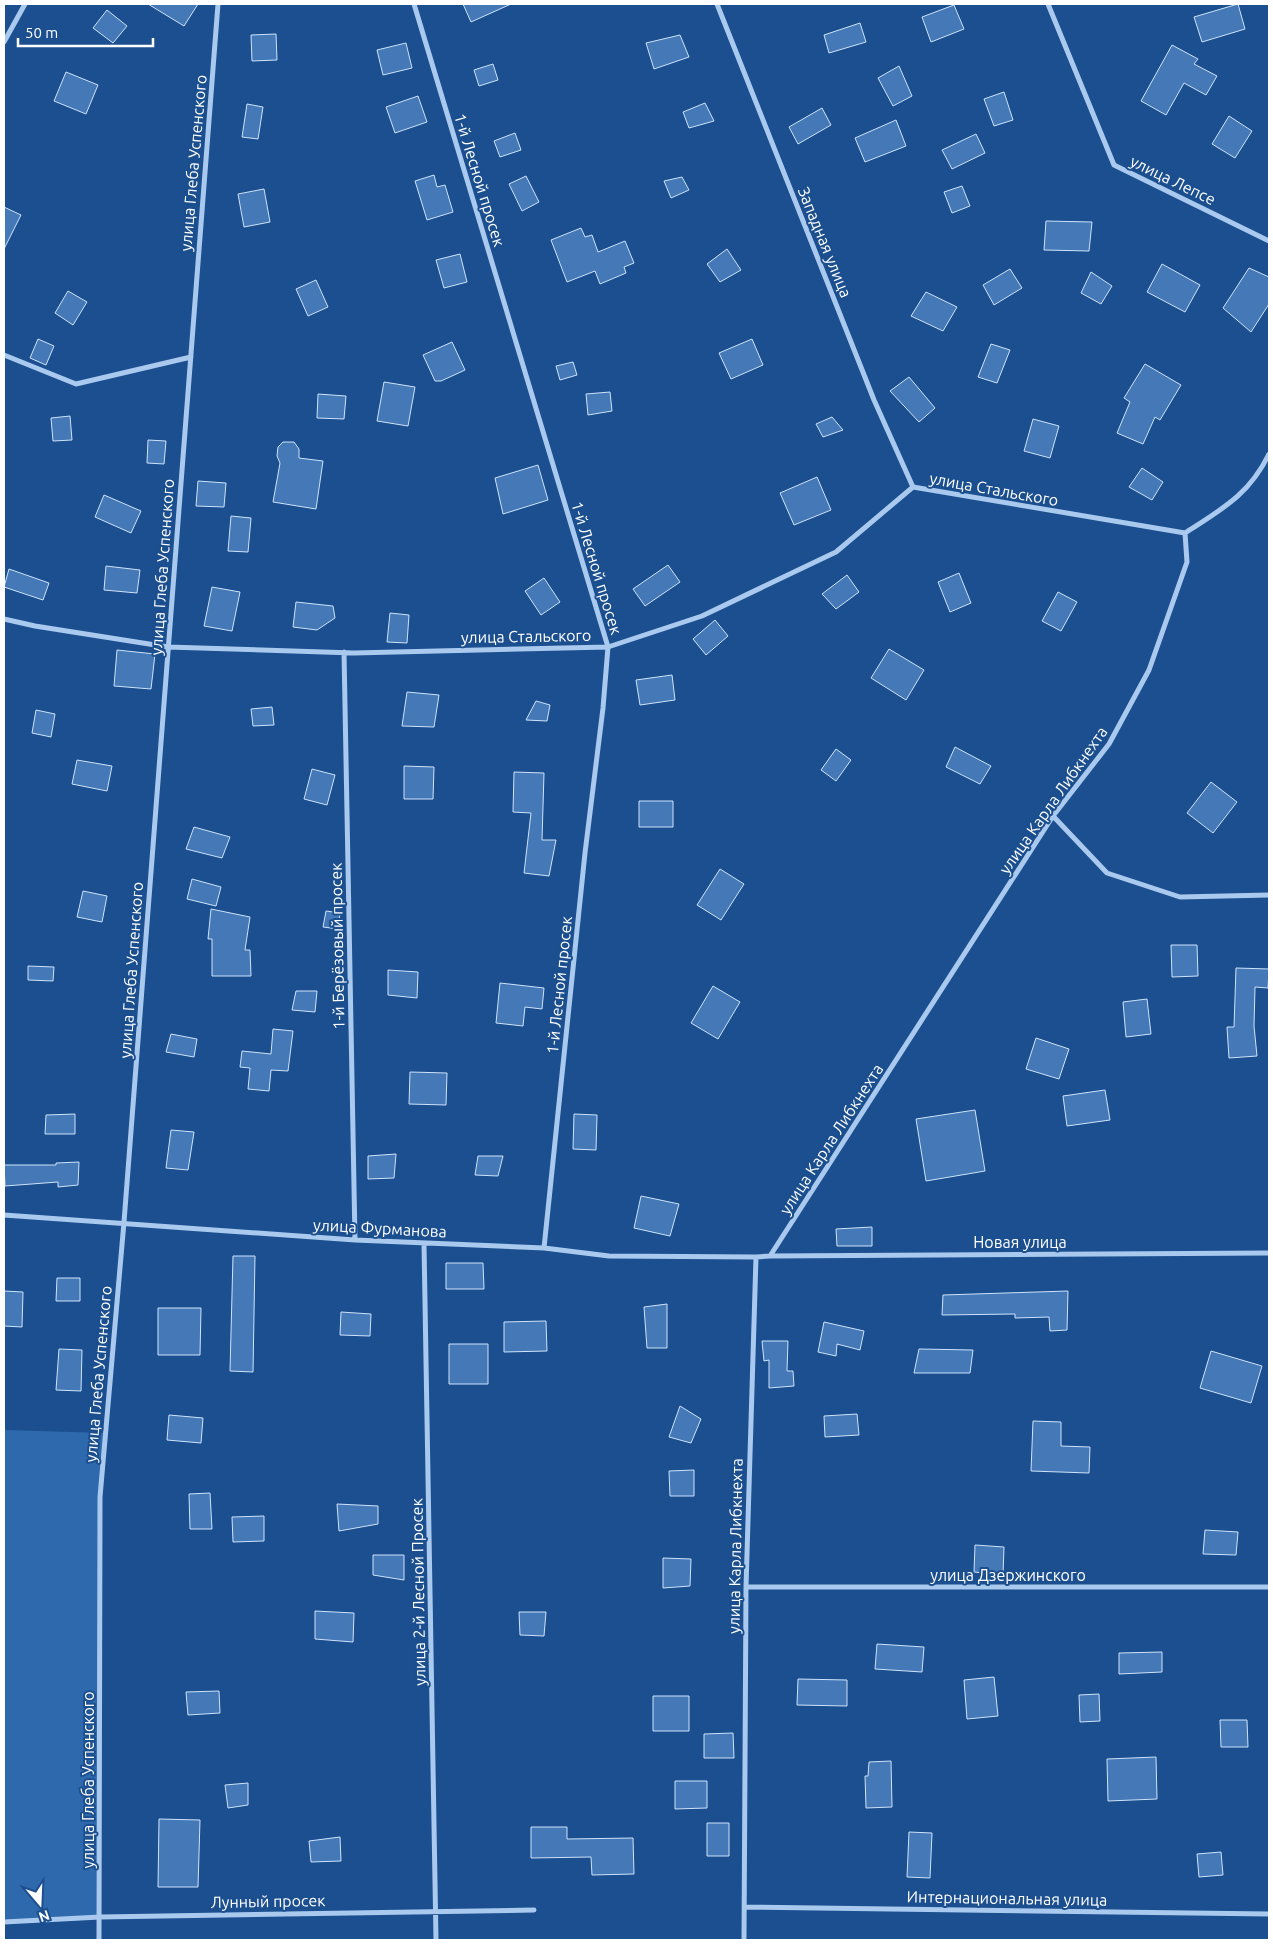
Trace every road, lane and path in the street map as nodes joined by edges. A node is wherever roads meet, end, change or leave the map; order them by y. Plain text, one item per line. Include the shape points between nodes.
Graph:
1 (25, 4) edge
2 (218, 4) edge
3 (414, 4) edge
4 (717, 4) edge
5 (1048, 4) edge
6 (4, 42) edge
7 (1269, 241) edge
8 (4, 355) edge
9 (190, 356) junction
10 (1269, 454) edge
11 (913, 487) junction
12 (1185, 533) junction
13 (4, 619) edge
14 (168, 647) junction
15 (608, 647) junction
16 (344, 652) junction
17 (1053, 816) junction
18 (1269, 895) edge
19 (4, 1215) edge
20 (124, 1222) junction
21 (355, 1240) junction
22 (424, 1244) junction
23 (544, 1248) junction
24 (1269, 1253) edge
25 (770, 1256) junction
26 (756, 1257) junction
27 (1269, 1587) edge
28 (746, 1588) junction
29 (744, 1907) junction
30 (436, 1910) junction
31 (534, 1910) dead end
32 (1269, 1914) edge
33 (100, 1917) junction
34 (4, 1922) edge
35 (100, 1940) edge
36 (436, 1940) edge
37 (744, 1940) edge

1 - 6 street
2 - 9 street, улица Глеба Успенского
3 - 15 street, 1-й Лесной просек
4 - 11 street, Западная улица via 874,400
5 - 7 street, улица Лепсе via 1114,165
8 - 9 street via 76,384
9 - 14 street, улица Глеба Успенского
10 - 12 street via 1259,475 1234,502
11 - 12 street, улица Стальского
11 - 15 street, улица Стальского via 836,552 702,616
12 - 17 street, улица Карла Либкнехта via 1187,562 1149,670 1109,744
13 - 14 street, улица Стальского
14 - 16 street, улица Стальского
14 - 20 street, улица Глеба Успенского
15 - 16 street, улица Стальского
15 - 23 street, 1-й Лесной просек
16 - 21 street, 1-й Берёзовый просек
17 - 18 street via 1107,873 1180,897
17 - 25 street, улица Карла Либкнехта
19 - 20 street, улица Фурманова
20 - 21 street, улица Фурманова
20 - 33 street, улица Глеба Успенского via 100,1497
21 - 22 street, улица Фурманова
22 - 23 street, улица Фурманова
22 - 30 street, улица 2-й Лесной Просек
23 - 26 street, улица Фурманова via 609,1256
24 - 25 street, Новая улица
25 - 26 street
26 - 28 street, улица Карла Либкнехта
27 - 28 street, улица Дзержинского
28 - 29 street, улица Карла Либкнехта
29 - 32 street, Интернациональная улица
29 - 37 street, улица Карла Либкнехта
30 - 31 street, Лунный просек
30 - 33 street, Лунный просек
30 - 36 street, улица 2-й Лесной Просек
33 - 34 street, Лунный просек
33 - 35 street, улица Глеба Успенского

